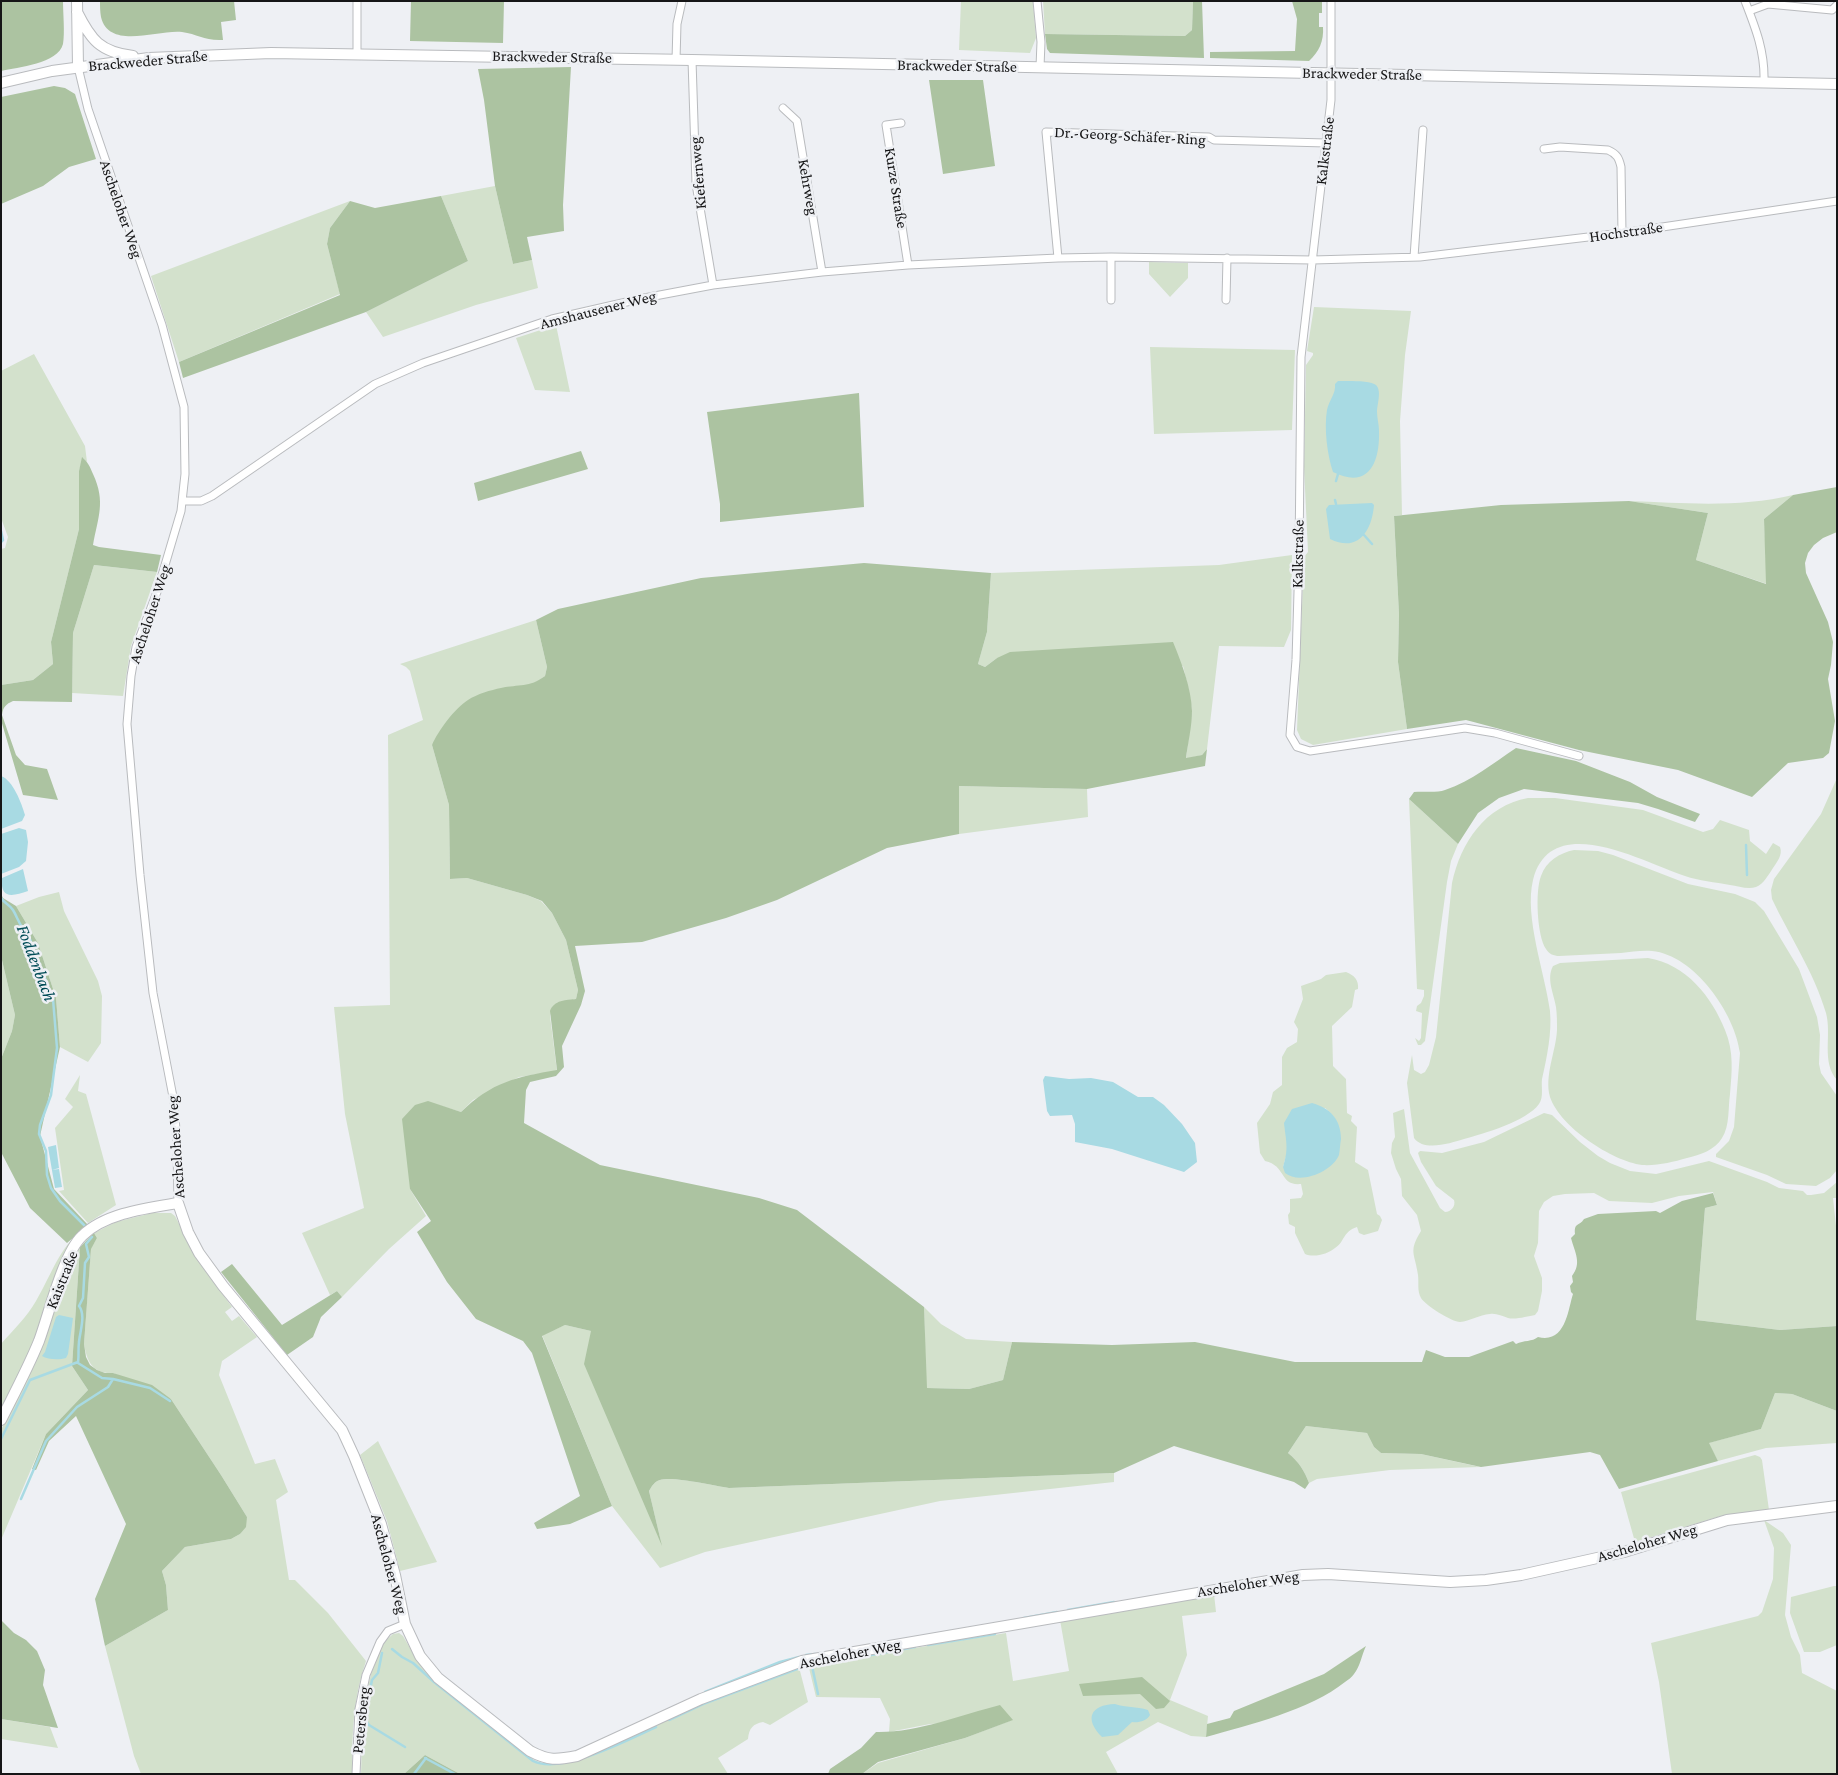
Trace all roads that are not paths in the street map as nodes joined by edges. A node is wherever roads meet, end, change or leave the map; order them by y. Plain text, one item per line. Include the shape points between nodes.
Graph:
1 (77, 1) edge
2 (357, 1) edge
3 (682, 1) edge
4 (1037, 1) edge
5 (1331, 1) edge
6 (1745, 1) edge
7 (1837, 5) edge
8 (1749, 11) junction
9 (77, 12) junction
10 (357, 54) junction
11 (149, 58) junction
12 (676, 60) junction
13 (692, 60) junction
14 (78, 67) junction
15 (1040, 67) junction
16 (1332, 74) junction
17 (1764, 82) junction
18 (1, 83) edge
19 (1837, 84) edge
20 (783, 108) dead end
21 (901, 123) dead end
22 (1423, 130) dead end
23 (1326, 143) junction
24 (1544, 149) dead end
25 (1837, 201) edge
26 (1622, 233) junction
27 (1111, 257) junction
28 (1414, 257) junction
29 (1058, 258) junction
30 (1227, 258) junction
31 (1313, 260) junction
32 (908, 265) junction
33 (822, 272) junction
34 (713, 285) junction
35 (1111, 300) dead end
36 (1226, 300) dead end
37 (183, 500) junction
38 (1579, 756) dead end
39 (178, 1203) junction
40 (1, 1420) edge
41 (1837, 1506) edge
42 (405, 1624) junction
43 (356, 1774) edge

1 - 9 street
2 - 10 street
3 - 12 street via 677,24
4 - 15 street
5 - 16 street, Kalkstraße
6 - 8 street
7 - 8 street via 1832,10 1768,4
8 - 17 street via 1764,56
9 - 11 street via 87,32 103,48 120,55
9 - 14 street
10 - 11 street, Brackweder Straße via 271,53
10 - 12 street, Brackweder Straße
11 - 14 street, Brackweder Straße
12 - 13 street, Brackweder Straße
13 - 15 street, Brackweder Straße
13 - 34 street, Kiefernweg via 696,184
14 - 18 street, Brackweder Straße
14 - 37 street, Ascheloher Weg via 88,109 162,325 184,407
15 - 16 street, Brackweder Straße
16 - 17 street, Brackweder Straße
16 - 23 street, Kalkstraße
17 - 19 street, Brackweder Straße
20 - 33 street, Kehrweg via 796,121
21 - 32 street, Kurze Straße via 886,125
22 - 28 street
23 - 29 street, Dr.-Georg-Schäfer-Ring via 1046,132
23 - 31 street, Kalkstraße
24 - 26 street via 1560,147 1615,153 1621,167
25 - 26 street, Hochstraße
26 - 28 street, Hochstraße
27 - 29 street
27 - 30 street
27 - 35 street
28 - 31 street, Hochstraße
29 - 32 street, Amshausener Weg
30 - 31 street
30 - 36 street
31 - 38 street, Kalkstraße via 1301,356 1299,558 1290,735 1293,741 1303,750 1310,751 1465,728
32 - 33 street, Amshausener Weg
33 - 34 street, Amshausener Weg
34 - 37 street, Amshausener Weg via 574,314 440,357 375,384 212,496 200,501
37 - 39 street, Ascheloher Weg via 173,544 136,647 127,724 153,993 174,1102
39 - 40 street, Kaistraße via 110,1219 81,1236 66,1261 40,1339
39 - 42 street, Ascheloher Weg via 199,1253 342,1430 381,1524
41 - 42 street, Ascheloher Weg via 1727,1520 1624,1552 1495,1579 1450,1582 1303,1575 802,1661 701,1699 576,1756 556,1760 542,1758 530,1751 438,1678 420,1656
42 - 43 street, Petersberg via 388,1631 366,1675 359,1708

